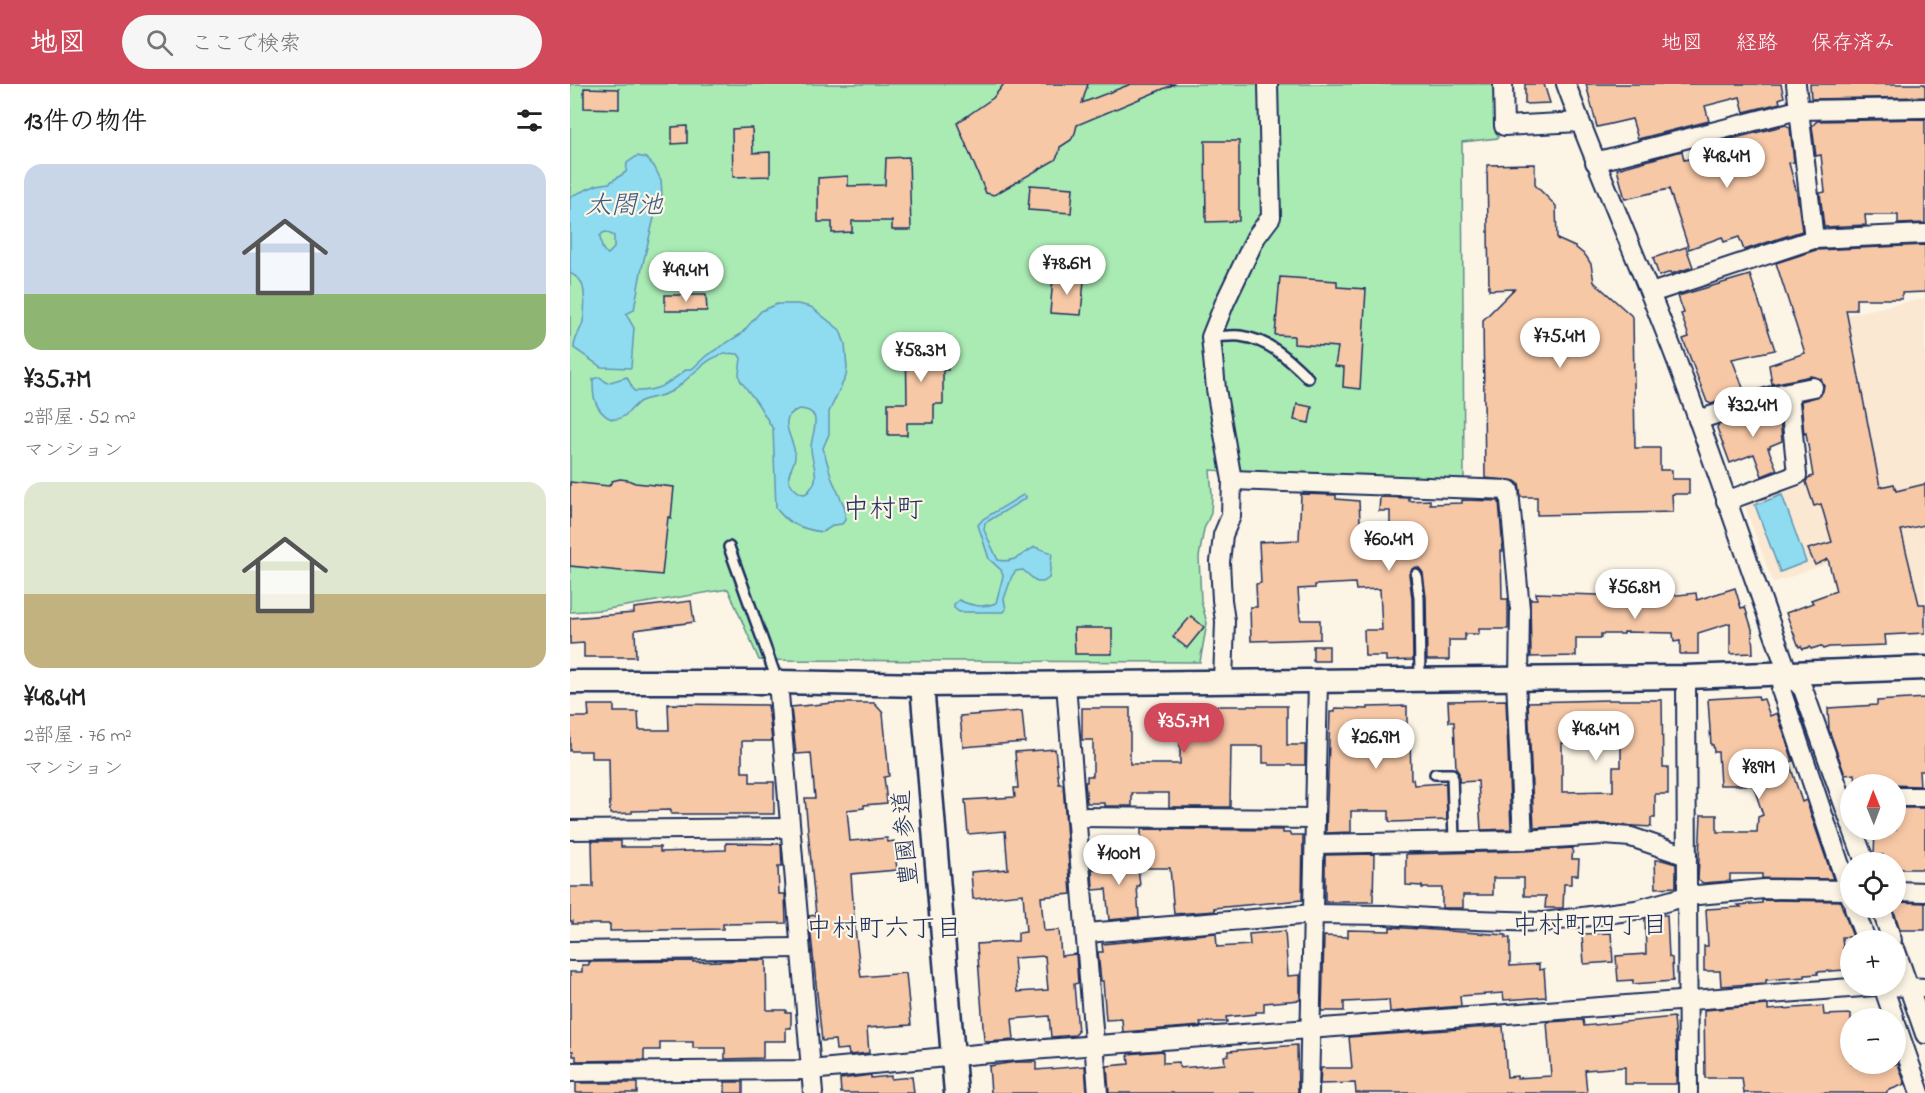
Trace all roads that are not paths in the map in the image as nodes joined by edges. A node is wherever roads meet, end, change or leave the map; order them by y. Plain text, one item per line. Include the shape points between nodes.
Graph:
1 (1268, 84) edge
2 (1503, 84) edge
3 (1566, 84) edge
4 (1796, 84) edge
5 (1925, 108) edge
6 (1798, 110) junction
7 (1580, 122) junction
8 (1595, 162) junction
9 (1925, 234) edge
10 (1814, 239) junction
11 (1651, 293) junction
12 (1211, 337) junction
13 (1308, 378) dead end
14 (1813, 387) dead end
15 (1789, 392) junction
16 (1698, 420) junction
17 (1232, 480) junction
18 (1726, 501) junction
19 (729, 547) dead end
20 (1416, 574) dead end
21 (1925, 669) edge
22 (1788, 673) junction
23 (1686, 677) junction
24 (1517, 679) junction
25 (1420, 680) junction
26 (1318, 681) junction
27 (570, 682) edge
28 (778, 682) junction
29 (1223, 682) junction
30 (1066, 684) junction
31 (922, 685) junction
32 (1435, 774) dead end
33 (1840, 781) edge
34 (1906, 797) edge
35 (1925, 798) edge
36 (1076, 817) junction
37 (1315, 819) junction
38 (790, 828) junction
39 (570, 830) edge
40 (1523, 840) junction
41 (1454, 841) junction
42 (1315, 844) junction
43 (1687, 856) junction
44 (1840, 865) edge
45 (1906, 891) edge
46 (1925, 892) edge
47 (1687, 896) junction
48 (1840, 896) edge
49 (1313, 914) junction
50 (1087, 933) junction
51 (800, 948) junction
52 (570, 951) edge
53 (1908, 987) edge
54 (1840, 988) edge
55 (1688, 999) junction
56 (1311, 1028) junction
57 (1925, 1034) edge
58 (1095, 1045) junction
59 (1906, 1053) edge
60 (953, 1056) junction
61 (810, 1070) junction
62 (570, 1072) edge
63 (813, 1093) edge
64 (956, 1093) edge
65 (1098, 1093) edge
66 (1309, 1093) edge
67 (1688, 1093) edge
68 (1920, 1093) edge

1 - 12 street via 1271,217 1256,237
2 - 7 street via 1504,126
3 - 7 street
4 - 6 street
5 - 6 street
6 - 8 street
6 - 10 street
7 - 8 street
8 - 11 street
9 - 10 street
10 - 11 street
11 - 16 street
12 - 13 lane via 1241,336 1271,346
12 - 17 street
14 - 15 street
15 - 16 street
15 - 18 street via 1797,475
16 - 18 street
17 - 24 street via 1509,490 1520,609
17 - 29 street via 1231,516 1220,562 1225,621
18 - 22 street
19 - 28 lane
20 - 25 lane
21 - 22 street
22 - 23 street
22 - 33 street via 1803,688
22 - 44 street via 1780,690
23 - 24 street
23 - 43 street
24 - 25 street
24 - 40 street
25 - 26 street
26 - 29 street
26 - 37 street
27 - 28 street
28 - 31 street
28 - 38 street
29 - 30 street
30 - 31 street
30 - 36 street
31 - 60 street, 豊國参道
32 - 41 lane via 1452,774
34 - 35 street
36 - 37 street
36 - 50 street
37 - 42 street
38 - 39 street
38 - 51 street
40 - 41 street
40 - 43 street via 1631,837
41 - 42 street
42 - 49 street
43 - 47 street
45 - 46 street
47 - 48 street via 1764,889
47 - 49 street via 1636,910 1544,922
47 - 55 street
49 - 50 street
49 - 56 street
50 - 58 street
51 - 52 street
51 - 61 street
53 - 57 street
54 - 55 street
55 - 56 street
55 - 67 street
56 - 58 street
56 - 66 street
58 - 60 street
58 - 65 street
59 - 68 street
60 - 61 street
60 - 64 street, 豊國参道
61 - 62 street
61 - 63 street

